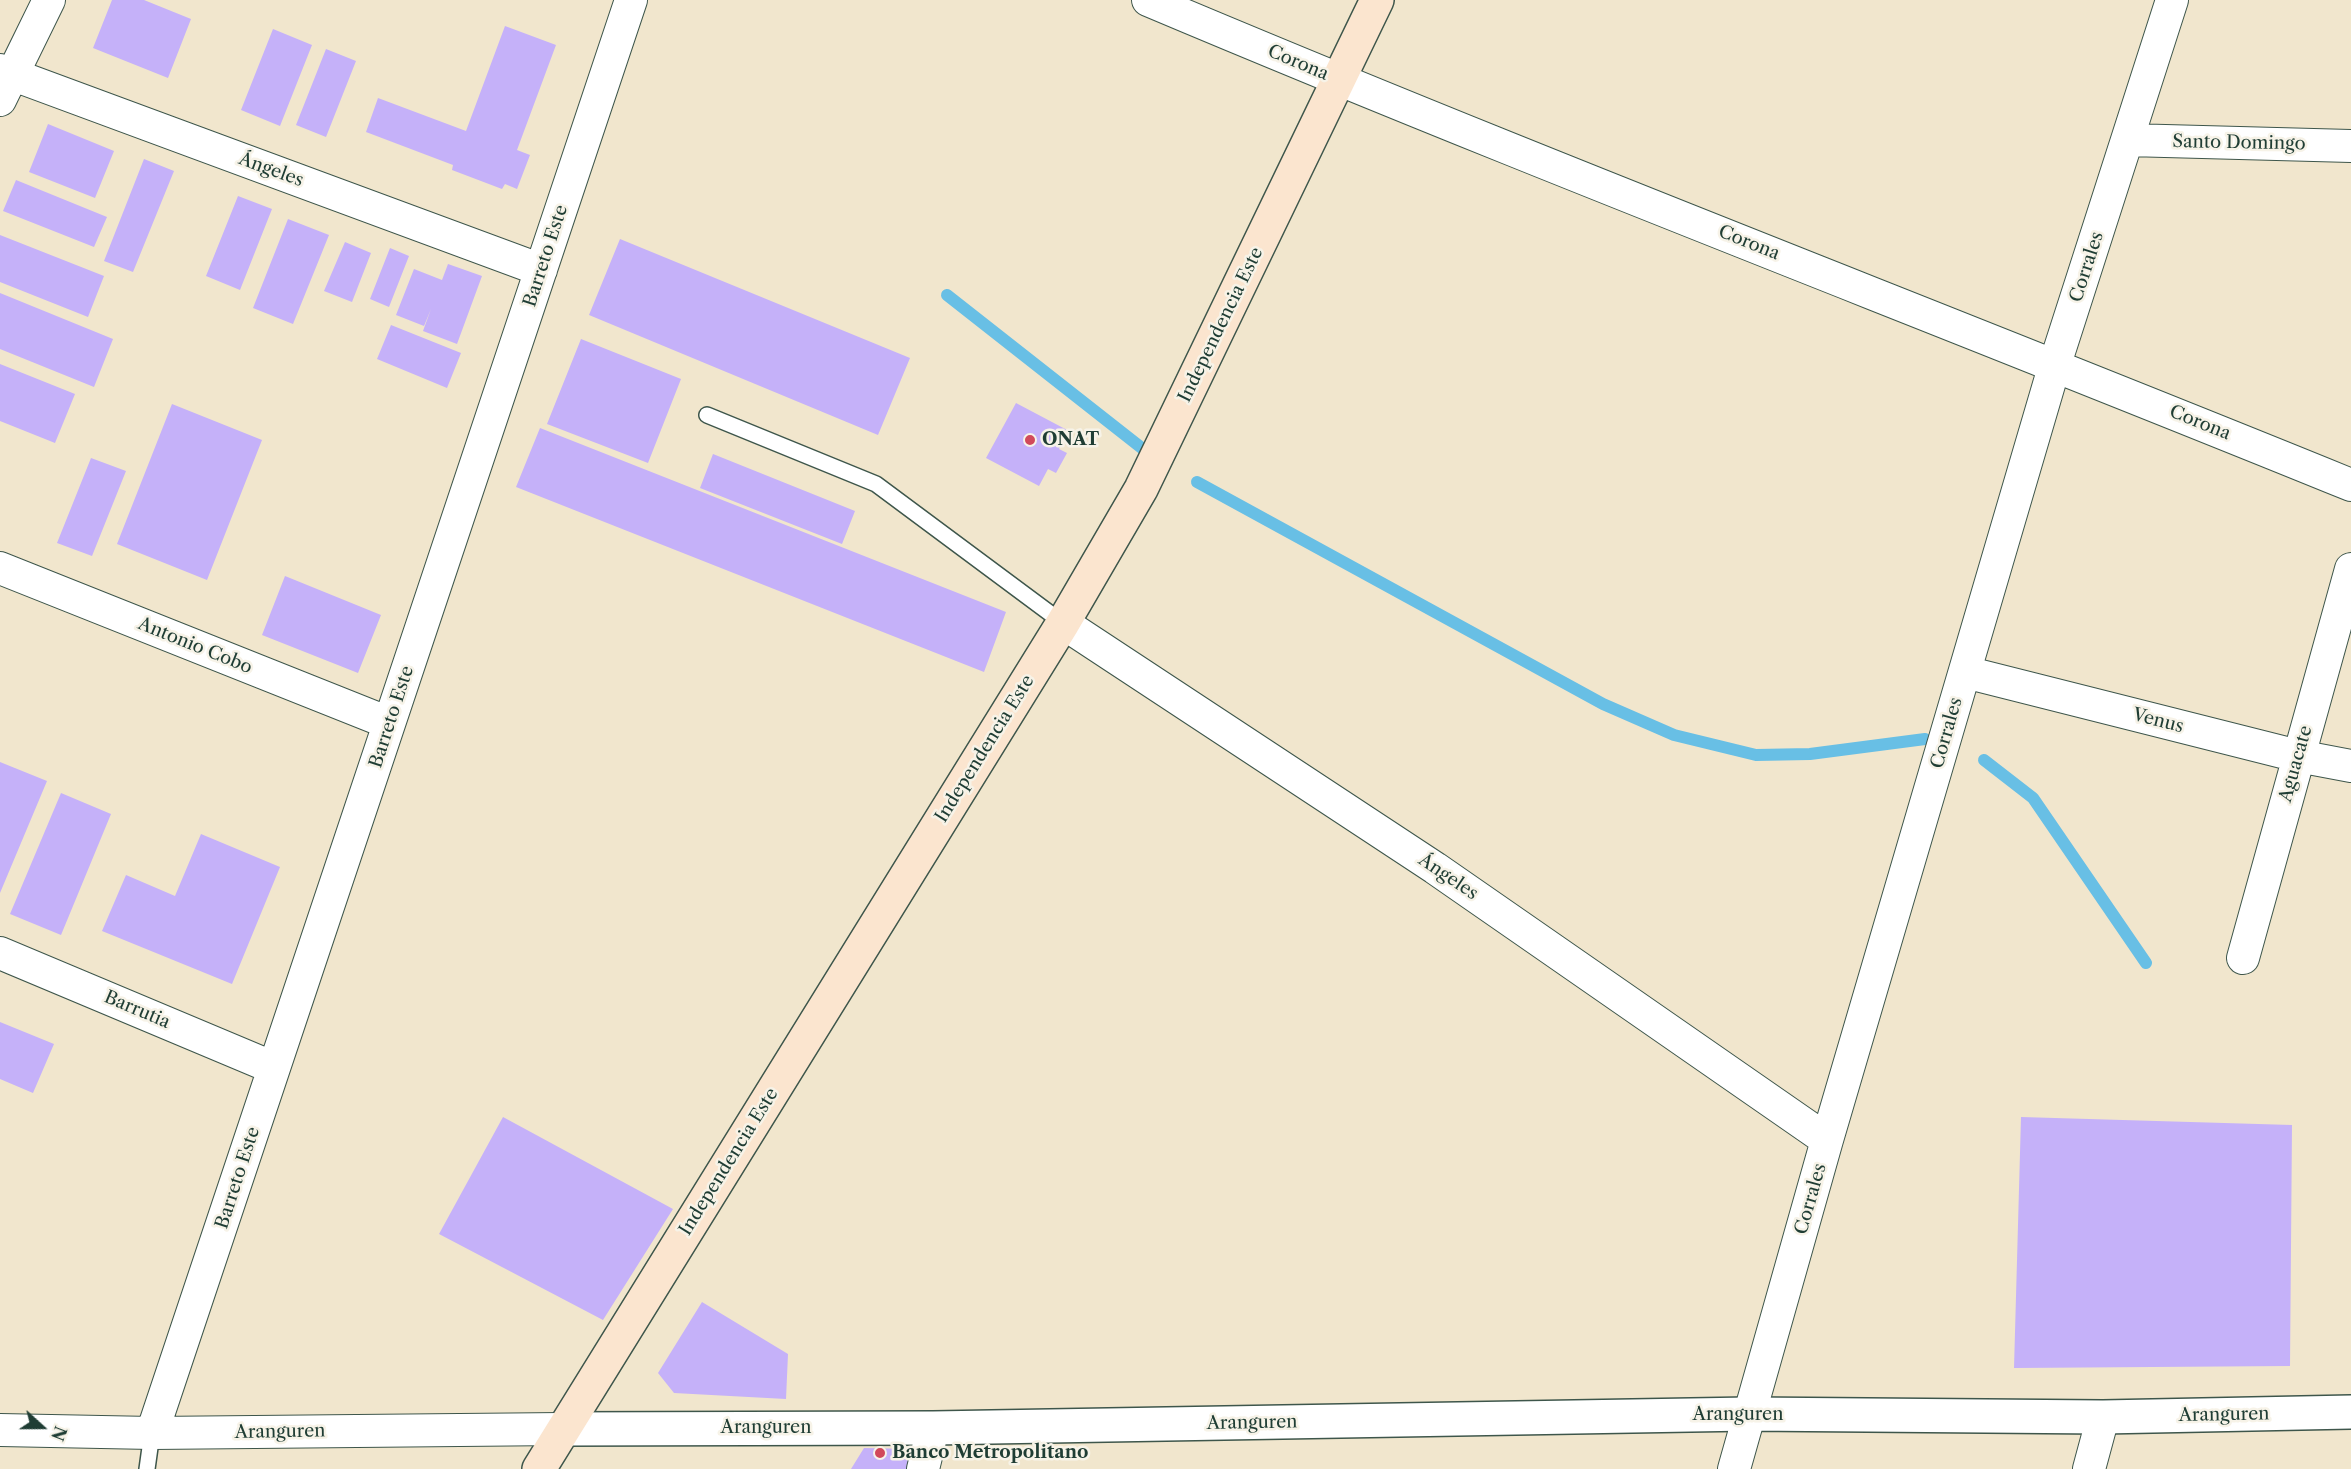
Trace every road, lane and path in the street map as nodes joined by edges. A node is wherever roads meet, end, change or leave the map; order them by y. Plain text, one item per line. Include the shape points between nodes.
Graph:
1 (49, 0) edge
2 (631, 0) edge
3 (1148, 0) edge
4 (1377, 0) edge
5 (2172, 0) edge
6 (1339, 81) junction
7 (4, 82) edge
8 (2128, 140) junction
9 (2351, 146) edge
10 (541, 270) junction
11 (2055, 364) junction
12 (707, 415) dead end
13 (2351, 485) edge
14 (0, 568) edge
15 (2351, 569) edge
16 (1063, 623) junction
17 (1965, 672) junction
18 (389, 723) junction
19 (2298, 756) junction
20 (2351, 766) edge
21 (0, 952) edge
22 (2243, 958) dead end
23 (274, 1068) junction
24 (1827, 1140) junction
25 (2351, 1412) edge
26 (1749, 1414) junction
27 (2103, 1417) junction
28 (933, 1428) junction
29 (562, 1429) junction
30 (0, 1430) edge
31 (152, 1433) junction
32 (147, 1469) edge
33 (539, 1469) edge
34 (923, 1469) edge
35 (1734, 1469) edge
36 (2089, 1469) edge

1 - 7 street
2 - 10 street, Barreto Este
3 - 6 street, Corona
4 - 6 main road, Independencia Este
5 - 8 street, Corrales
6 - 11 street, Corona
6 - 16 main road, Independencia Este via 1141,489
7 - 10 street, Ángeles
8 - 9 street, Santo Domingo
8 - 11 street, Corrales
10 - 18 street, Barreto Este
11 - 13 street, Corona
11 - 17 street, Corrales
12 - 16 lane via 876,484
14 - 18 street, Antonio Cobo
15 - 19 street, Aguacate
16 - 24 street, Ángeles via 1434,868
16 - 29 main road, Independencia Este
17 - 19 street, Venus
17 - 24 street, Corrales
18 - 23 street, Barreto Este
19 - 20 street, Venus
19 - 22 street, Aguacate
21 - 23 street, Barrutia
23 - 31 street, Barreto Este
24 - 26 street, Corrales
25 - 27 street, Aranguren
26 - 27 street, Aranguren
26 - 28 street, Aranguren
26 - 35 street, Corrales
27 - 36 street
28 - 29 street, Aranguren
28 - 34 street
29 - 31 street, Aranguren
29 - 33 main road, Independencia Este
30 - 31 street, Aranguren
31 - 32 lane

